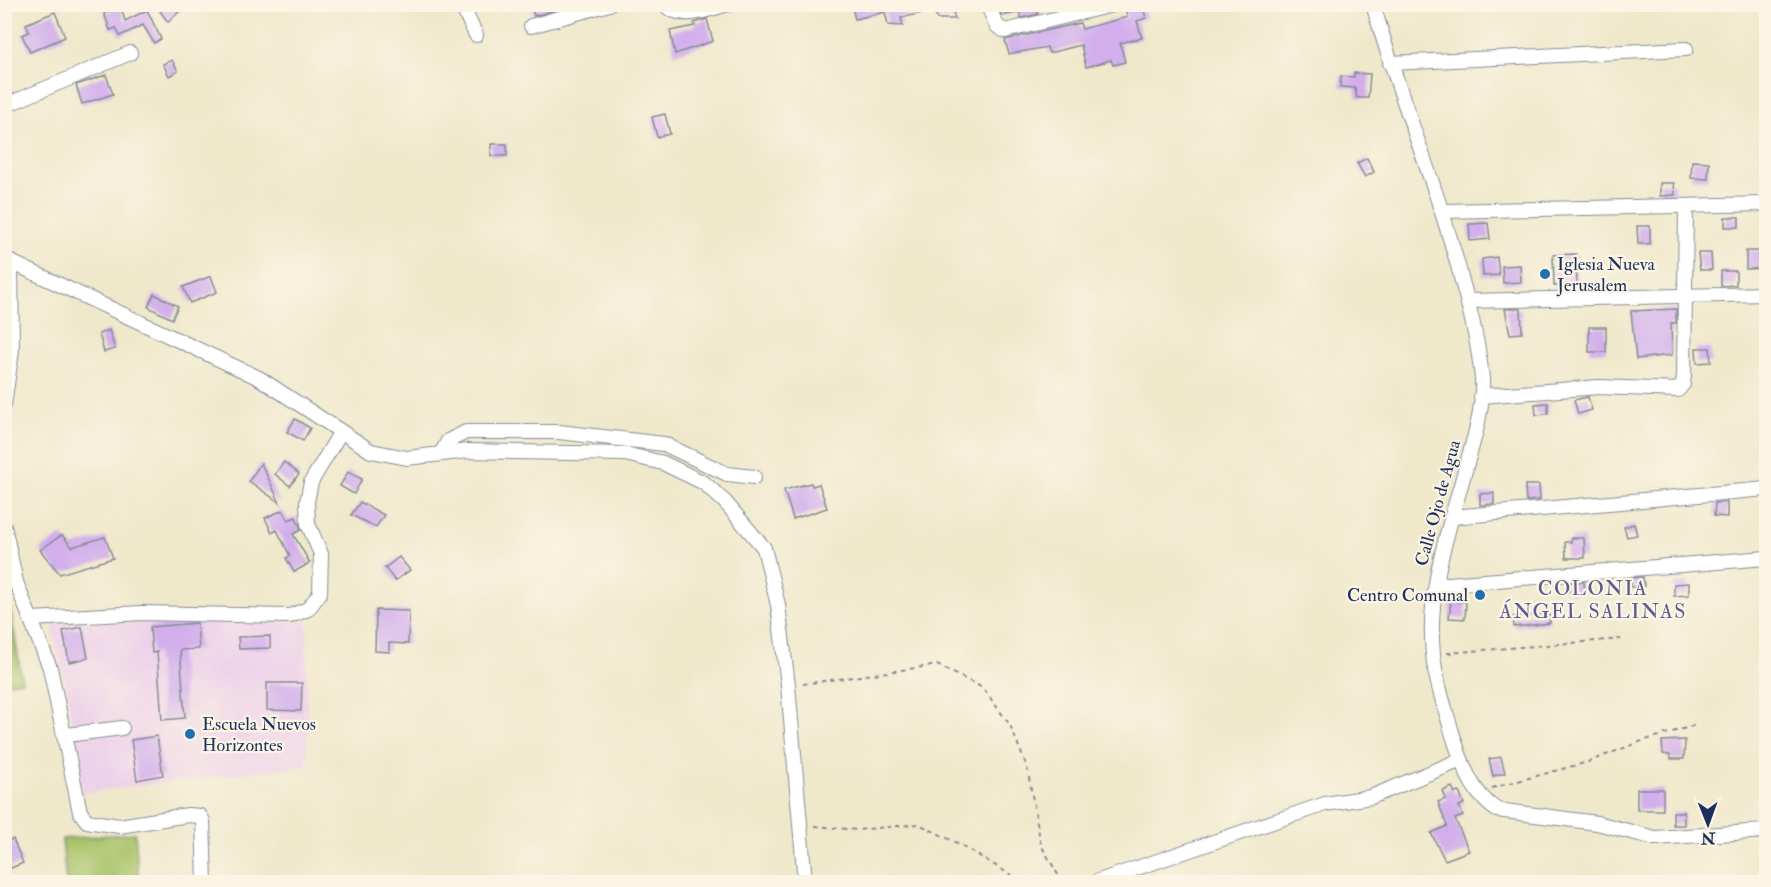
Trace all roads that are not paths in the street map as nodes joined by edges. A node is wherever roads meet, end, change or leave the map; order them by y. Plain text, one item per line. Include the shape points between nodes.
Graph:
1 (460, 4) edge
2 (609, 4) edge
3 (729, 4) edge
4 (987, 4) edge
5 (1116, 4) edge
6 (1373, 4) edge
7 (665, 5) edge
8 (531, 26) dead end
9 (476, 35) dead end
10 (1686, 49) dead end
11 (130, 52) dead end
12 (1390, 63) junction
13 (4, 106) edge
14 (1767, 204) edge
15 (1686, 206) junction
16 (1443, 211) junction
17 (8, 259) edge
18 (1686, 294) junction
19 (1767, 294) edge
20 (1467, 301) junction
21 (1482, 396) junction
22 (4, 405) edge
23 (340, 433) junction
24 (442, 452) junction
25 (754, 477) dead end
26 (1767, 489) edge
27 (1452, 517) junction
28 (4, 526) edge
29 (1767, 558) edge
30 (1436, 585) junction
31 (31, 619) junction
32 (122, 728) dead end
33 (66, 735) junction
34 (1461, 760) junction
35 (1767, 831) edge
36 (205, 882) edge
37 (805, 882) edge
38 (1096, 882) edge

1 - 9 street
2 - 8 street
3 - 7 street via 689,14 673,12
4 - 5 street via 997,26 1005,31
6 - 12 street, Calle Ojo de Agua
10 - 12 street
11 - 13 street
12 - 16 street, Calle Ojo de Agua
14 - 15 street
15 - 16 street
15 - 18 street
16 - 20 street, Calle Ojo de Agua
17 - 22 street via 12,350
17 - 23 street via 259,378
18 - 19 street
18 - 20 street
18 - 21 street via 1684,375 1678,390 1599,387
20 - 21 street, Calle Ojo de Agua via 1477,342
21 - 27 street, Calle Ojo de Agua
23 - 24 street via 371,451 389,456 407,458
23 - 31 street via 311,482 307,502 308,524 321,554 320,593 308,609 290,616 142,613
24 - 25 street via 448,441 466,432 560,432 664,444 727,474
24 - 37 street via 626,454 663,463 704,483 725,501 764,548 778,605
26 - 27 street
27 - 30 street, Calle Ojo de Agua
28 - 31 street via 16,582
29 - 30 street
30 - 34 street, Calle Ojo de Agua via 1433,654
31 - 33 street via 50,668
32 - 33 street
33 - 36 street via 80,812 87,821 119,825 200,816
34 - 35 street, Calle Ojo de Agua via 1477,792 1497,810 1597,823 1654,838
34 - 38 street via 1371,797 1325,804

